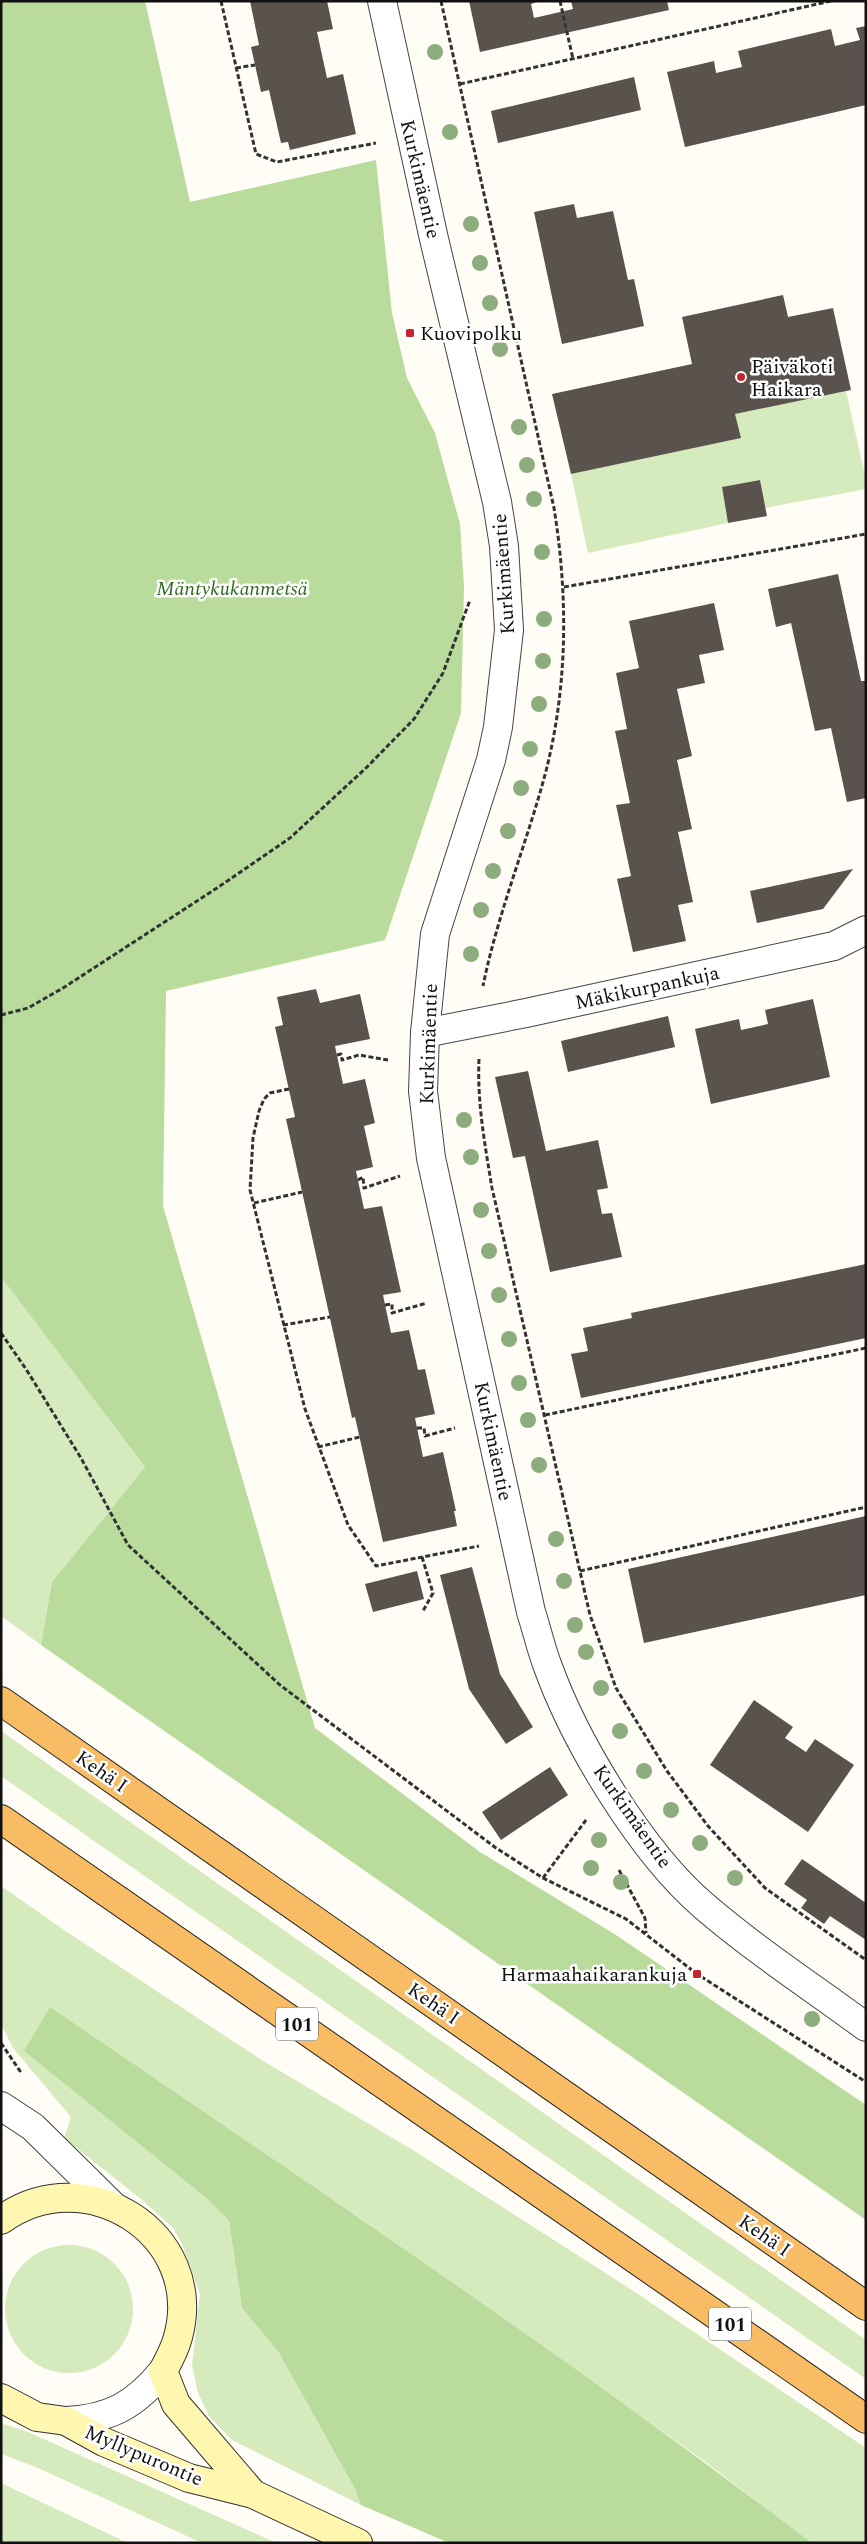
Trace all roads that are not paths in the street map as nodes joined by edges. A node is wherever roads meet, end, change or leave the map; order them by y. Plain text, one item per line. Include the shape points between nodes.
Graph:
1 (382, 1) edge
2 (866, 930) edge
3 (425, 1032) junction
4 (1, 1701) edge
5 (1, 1819) edge
6 (866, 2027) edge
7 (1, 2106) edge
8 (112, 2206) junction
9 (1, 2220) edge
10 (866, 2306) edge
11 (163, 2371) junction
12 (1, 2398) edge
13 (866, 2419) edge
14 (66, 2421) junction
15 (253, 2494) junction
16 (358, 2543) edge

1 - 3 street, Kurkimäentie via 497,502 506,571 509,630 491,760 436,934
2 - 3 street, Mäkikurpankuja via 834,946
3 - 6 street, Kurkimäentie via 424,1092 431,1158 532,1612 548,1666 570,1718 649,1847 678,1880 704,1906
4 - 10 highway, Kehä I
5 - 13 highway, 101
7 - 8 street via 33,2127
8 - 9 main road via 92,2199 50,2199 30,2204
8 - 11 main road via 146,2226 159,2241 177,2276 181,2296 178,2336
11 - 14 street via 130,2404 88,2420
11 - 15 main road, Myllypurontie via 176,2404
12 - 14 main road via 36,2417
14 - 15 main road, Myllypurontie via 104,2442 189,2478
15 - 16 main road, Myllypurontie

